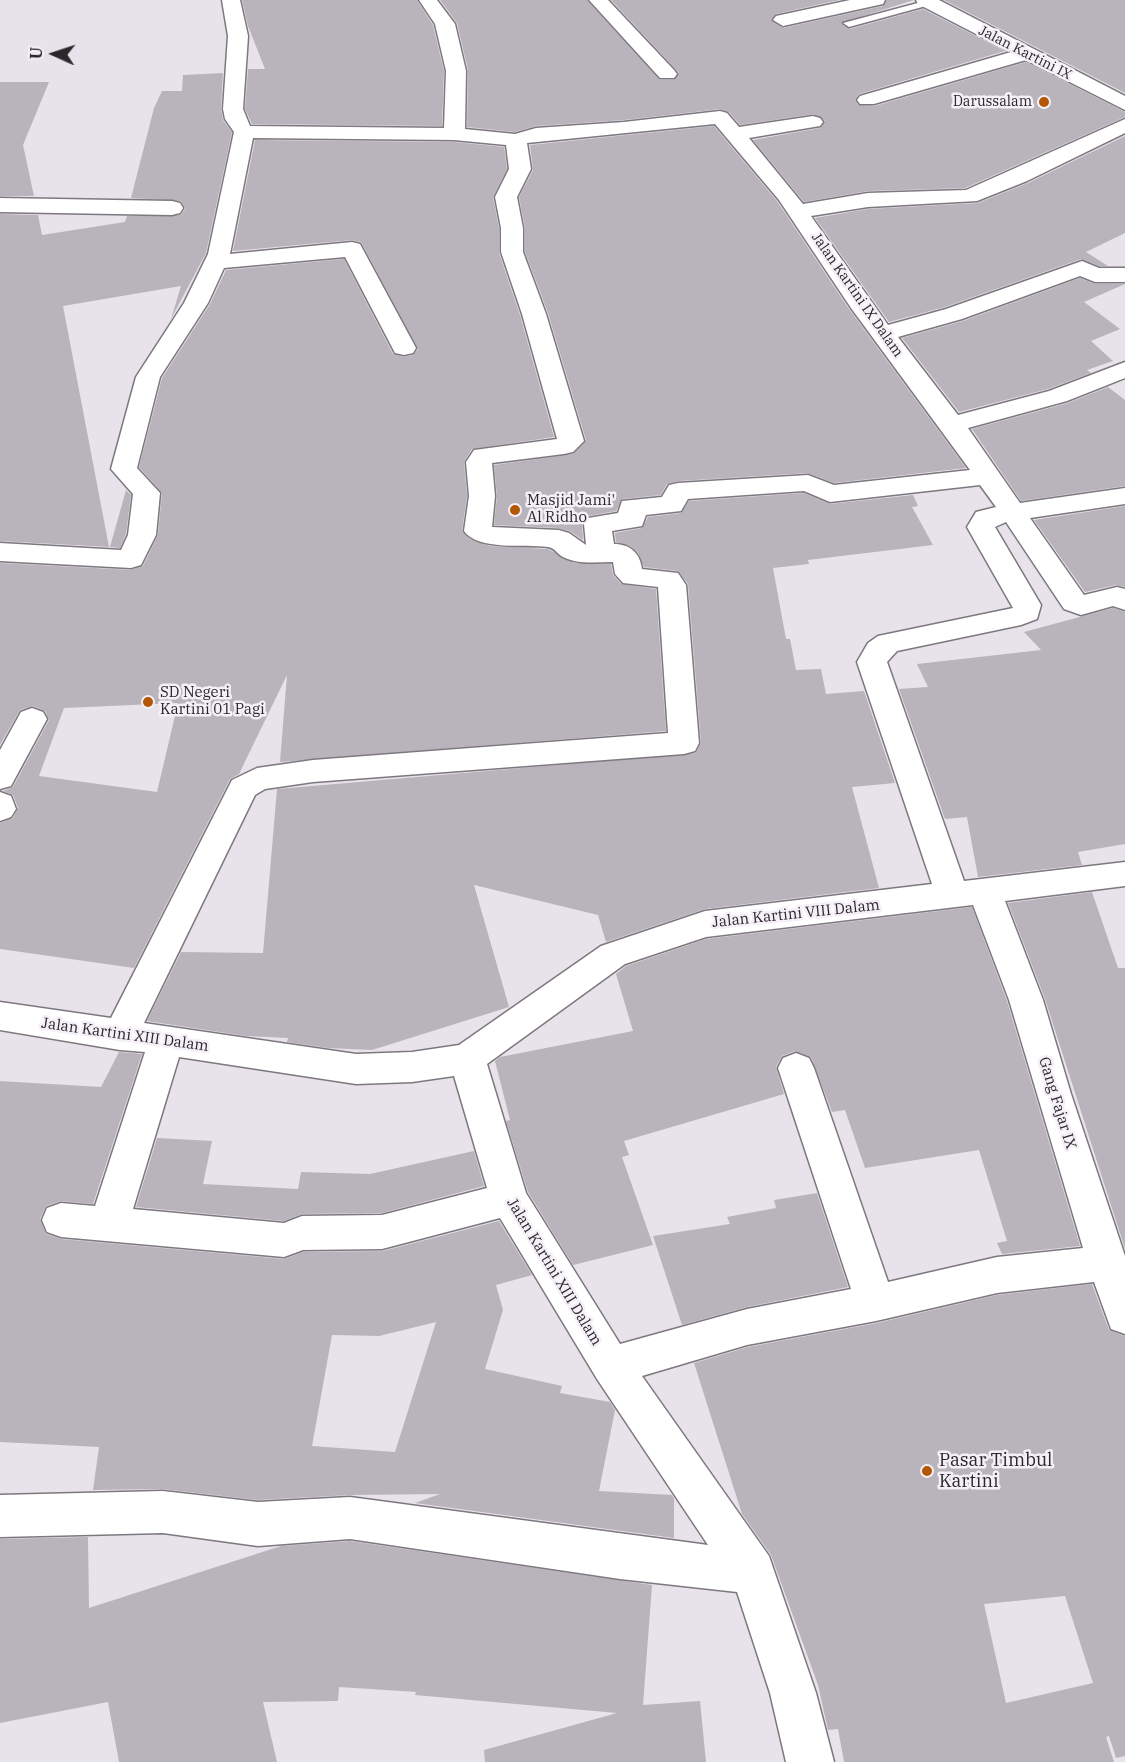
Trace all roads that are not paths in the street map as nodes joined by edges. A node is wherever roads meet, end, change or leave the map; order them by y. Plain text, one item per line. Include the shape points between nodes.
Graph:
1 (231, 0) edge
2 (428, 0) edge
3 (598, 0) edge
4 (876, 0) edge
5 (928, 2) edge
6 (783, 20) dead end
7 (849, 22) dead end
8 (1026, 54) junction
9 (667, 74) dead end
10 (867, 100) dead end
11 (1125, 104) edge
12 (813, 122) dead end
13 (1125, 125) edge
14 (244, 132) junction
15 (454, 134) junction
16 (734, 134) junction
17 (516, 140) junction
18 (0, 205) edge
19 (172, 208) dead end
20 (798, 211) junction
21 (216, 262) junction
22 (1125, 275) edge
23 (883, 334) junction
24 (404, 348) dead end
25 (1125, 362) edge
26 (1125, 369) edge
27 (952, 425) junction
28 (985, 476) junction
29 (1125, 496) edge
30 (1012, 512) junction
31 (0, 552) edge
32 (601, 554) junction
33 (1125, 601) edge
34 (32, 719) dead end
35 (0, 778) edge
36 (0, 804) edge
37 (0, 809) edge
38 (1125, 874) edge
39 (969, 894) junction
40 (0, 1016) edge
41 (120, 1036) junction
42 (166, 1041) junction
43 (467, 1059) junction
44 (796, 1068) dead end
45 (509, 1199) junction
46 (61, 1220) dead end
47 (109, 1224) junction
48 (1106, 1263) junction
49 (876, 1303) junction
50 (1125, 1316) edge
51 (611, 1366) junction
52 (0, 1516) edge
53 (753, 1572) junction
54 (810, 1762) edge

1 - 14 street via 238,36 233,109
2 - 15 street via 445,24 456,71
3 - 9 street
4 - 6 street
5 - 7 lane
5 - 8 street, Jalan Kartini IX
8 - 10 street
8 - 11 street, Jalan Kartini IX
12 - 16 street
13 - 20 street via 969,196 868,200
14 - 15 street, Jalan Kartini IX Dalam
14 - 21 street via 234,194
15 - 17 street, Jalan Kartini IX Dalam
16 - 17 street, Jalan Kartini IX Dalam via 720,117 714,116 536,134
16 - 20 street, Jalan Kartini IX Dalam
17 - 32 street via 520,169 506,197 512,252 571,441 564,446 483,456 479,462 482,496 478,531 486,535 554,538 576,553
18 - 19 street
20 - 23 street, Jalan Kartini IX Dalam
21 - 24 street via 352,249
21 - 31 street via 196,303 148,377 124,469 147,493 142,535 131,559
22 - 23 street via 1093,275 1083,268 954,314
23 - 27 street, Jalan Kartini IX Dalam
25 - 26 street
26 - 27 street via 1058,396
27 - 28 street, Jalan Kartini IX Dalam
28 - 30 street, Jalan Kartini IX Dalam
28 - 32 street via 830,494 808,483 678,491 671,505 632,507 632,520 598,524
29 - 30 street
30 - 33 street, Jalan Kartini IX Dalam via 1077,605 1117,596
30 - 39 street, Gang Fajar IX via 986,518 981,527 1027,605 1027,612 888,643 878,650 872,662
32 - 41 street via 623,554 633,577 668,579 672,585 684,743 313,771 257,779 243,788
34 - 35 street
36 - 37 street
38 - 39 street, Jalan Kartini VIII Dalam
39 - 43 street, Jalan Kartini VIII Dalam via 705,924 613,955
39 - 48 street, Gang Fajar IX via 1026,999
40 - 41 street, Jalan Kartini XIII Dalam
41 - 42 street, Jalan Kartini XIII Dalam
42 - 43 street, Jalan Kartini XIII Dalam via 356,1069 412,1067
42 - 47 street
43 - 45 street, Jalan Kartini XIII Dalam
44 - 49 street
45 - 47 street via 382,1232 302,1233 284,1240
45 - 51 street, Jalan Kartini XIII Dalam
46 - 47 street
48 - 49 street via 997,1275
48 - 50 street, Gang Fajar IX
49 - 51 street via 747,1327
51 - 53 street, Jalan Kartini XIII Dalam
52 - 53 street via 163,1512 258,1524 350,1518
53 - 54 street, Jalan Kartini XIII Dalam via 793,1693

